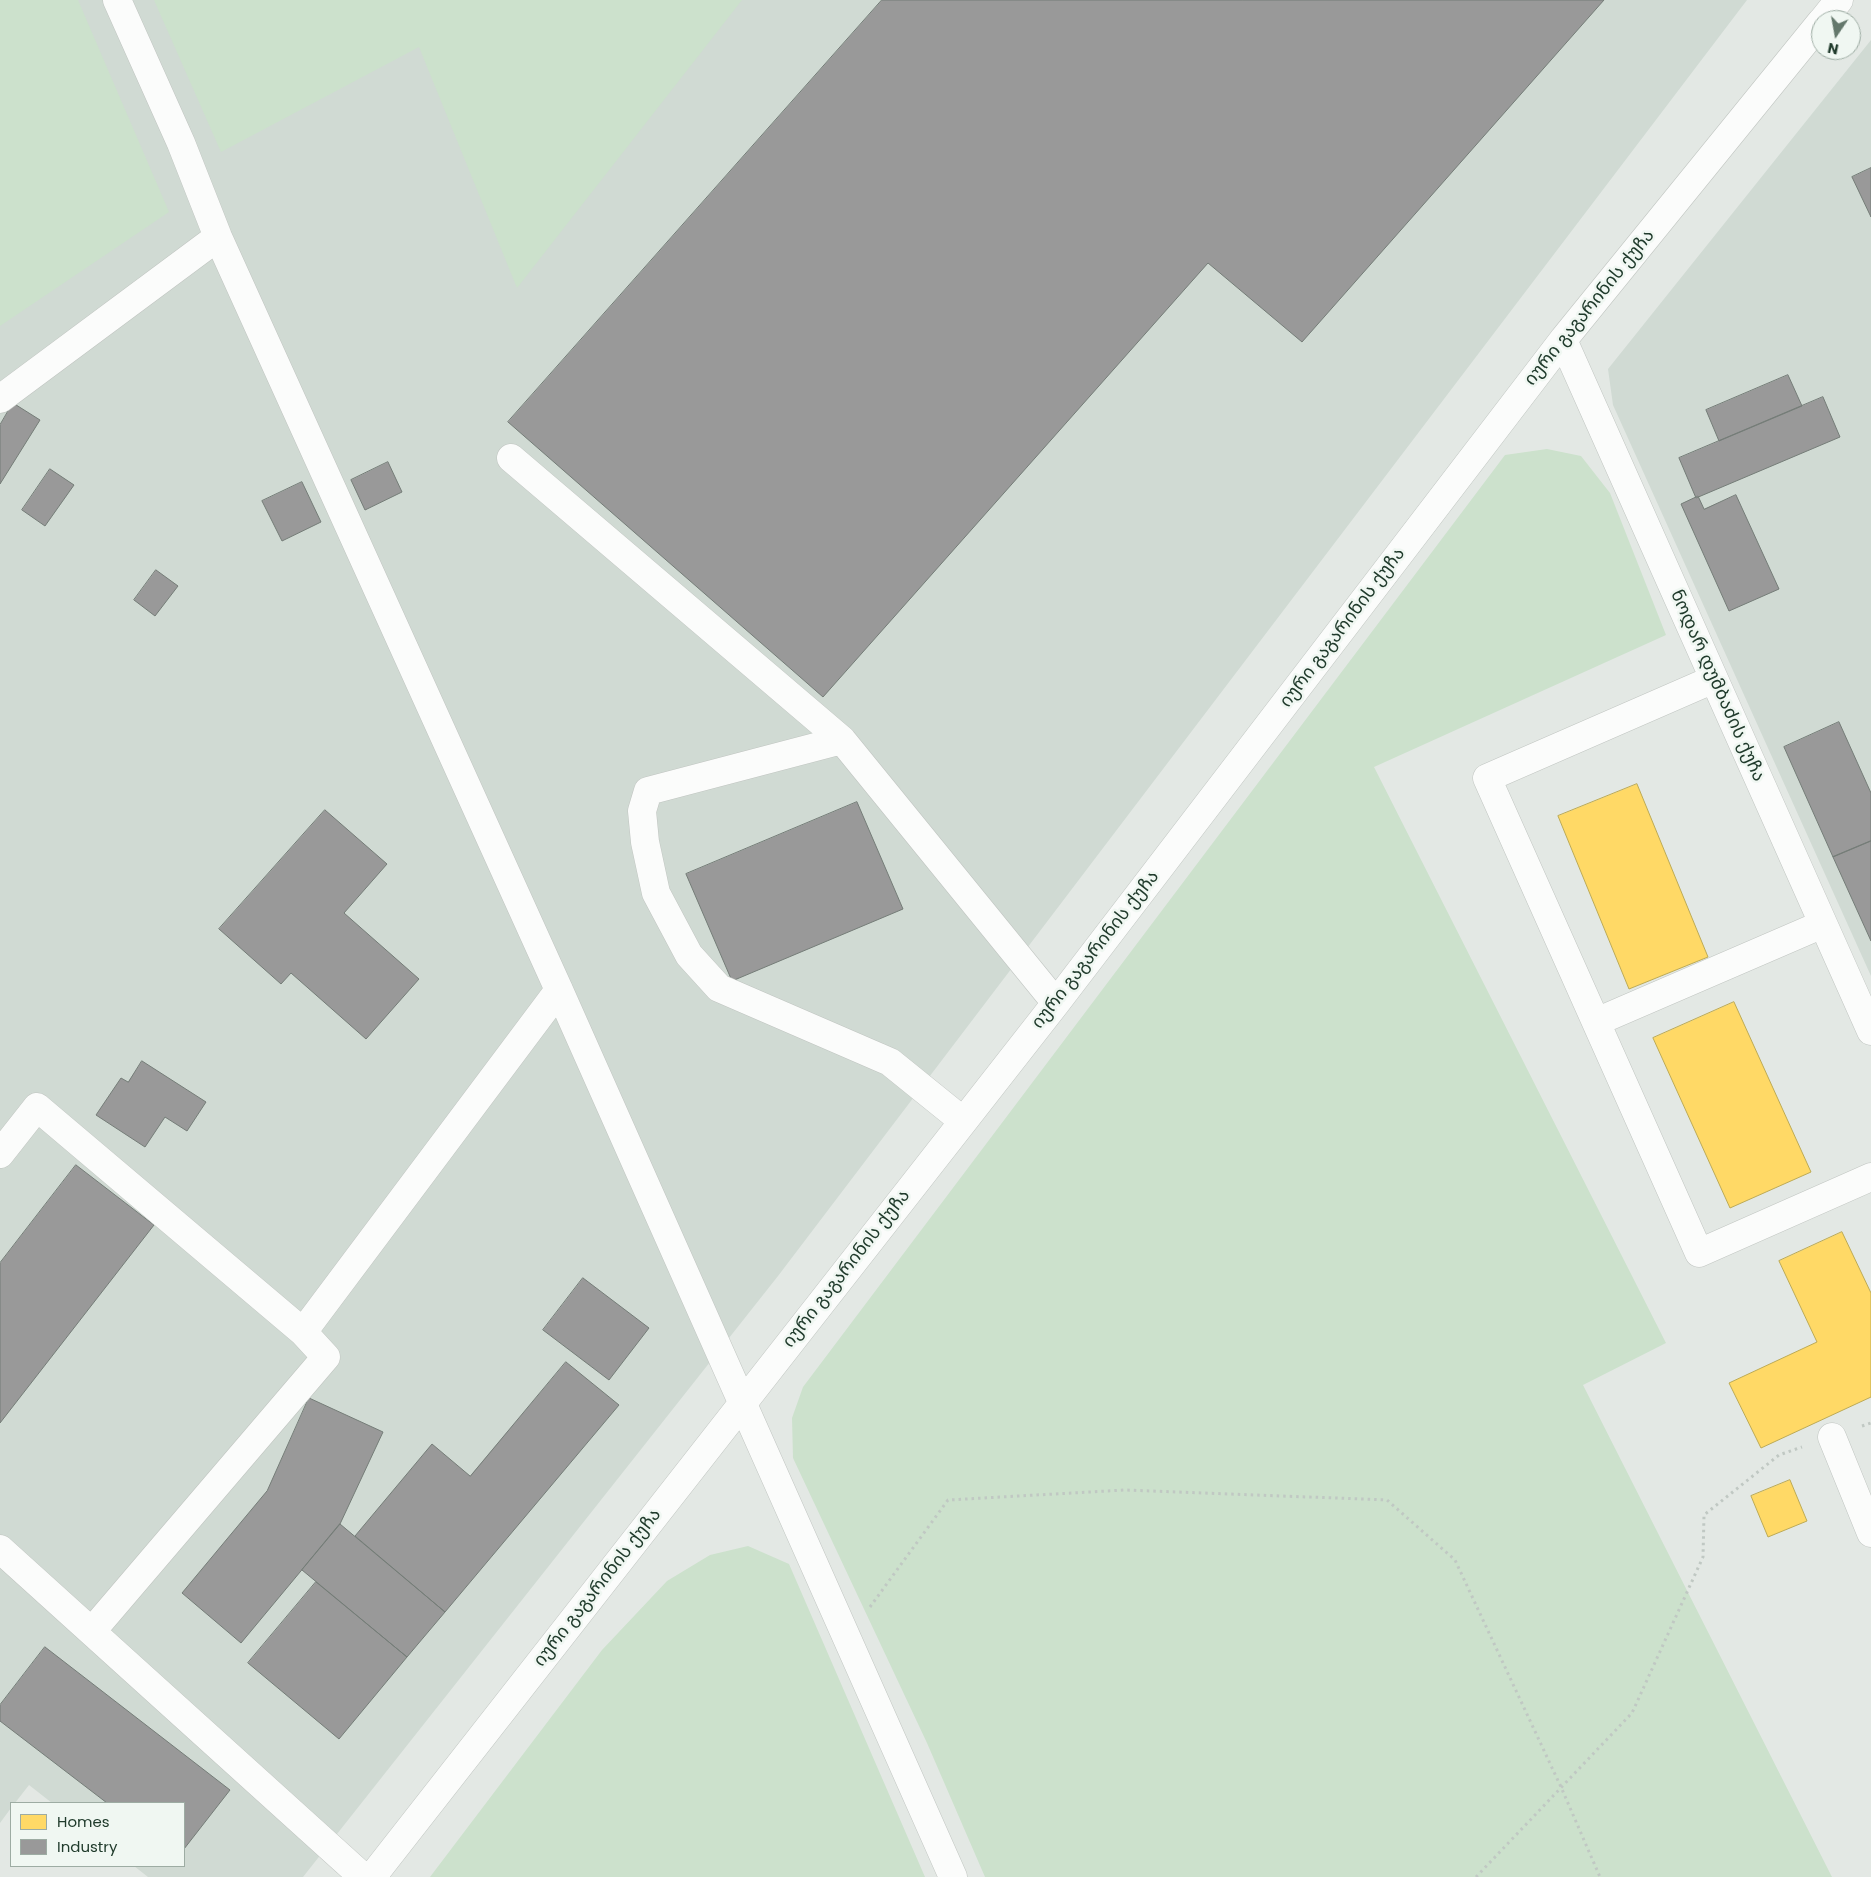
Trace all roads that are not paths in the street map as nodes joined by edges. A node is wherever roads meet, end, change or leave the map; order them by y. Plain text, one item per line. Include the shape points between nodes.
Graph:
1 (117, 0) edge
2 (1839, 0) edge
3 (1831, 10) edge
4 (1811, 35) edge
5 (218, 237) junction
6 (1563, 340) junction
7 (0, 399) edge
8 (511, 458) dead end
9 (1714, 679) junction
10 (842, 740) junction
11 (1823, 924) junction
12 (559, 990) junction
13 (1056, 1003) junction
14 (1596, 1022) junction
15 (1871, 1032) edge
16 (963, 1121) junction
17 (0, 1154) edge
18 (1871, 1177) edge
19 (303, 1332) junction
20 (742, 1403) junction
21 (1832, 1437) road end
22 (1871, 1533) edge
23 (0, 1549) edge
24 (92, 1631) junction
25 (363, 1877) edge
26 (372, 1877) edge
27 (953, 1877) edge

1 - 5 street via 181,142
2 - 3 street, იური გაგარინის ქუჩა
4 - 6 street, იური გაგარინის ქუჩა
5 - 7 street
5 - 12 street
6 - 9 street, ნოდარ დუმბაძის ქუჩა
6 - 13 street, იური გაგარინის ქუჩა
8 - 10 street
9 - 11 street, ნოდარ დუმბაძის ქუჩა
9 - 14 street via 1487,778
10 - 13 street
10 - 16 street via 648,791 642,811 656,894 689,955 718,988 890,1062
11 - 14 street
11 - 15 street, ნოდარ დუმბაძის ქუჩა
12 - 19 street
12 - 20 street
13 - 16 street, იური გაგარინის ქუჩა
14 - 18 street via 1699,1253
16 - 20 street, იური გაგარინის ქუჩა
17 - 19 street via 37,1107
19 - 24 street via 326,1357
20 - 26 street, იური გაგარინის ქუჩა
20 - 27 street
21 - 22 street
23 - 24 street
24 - 25 street

